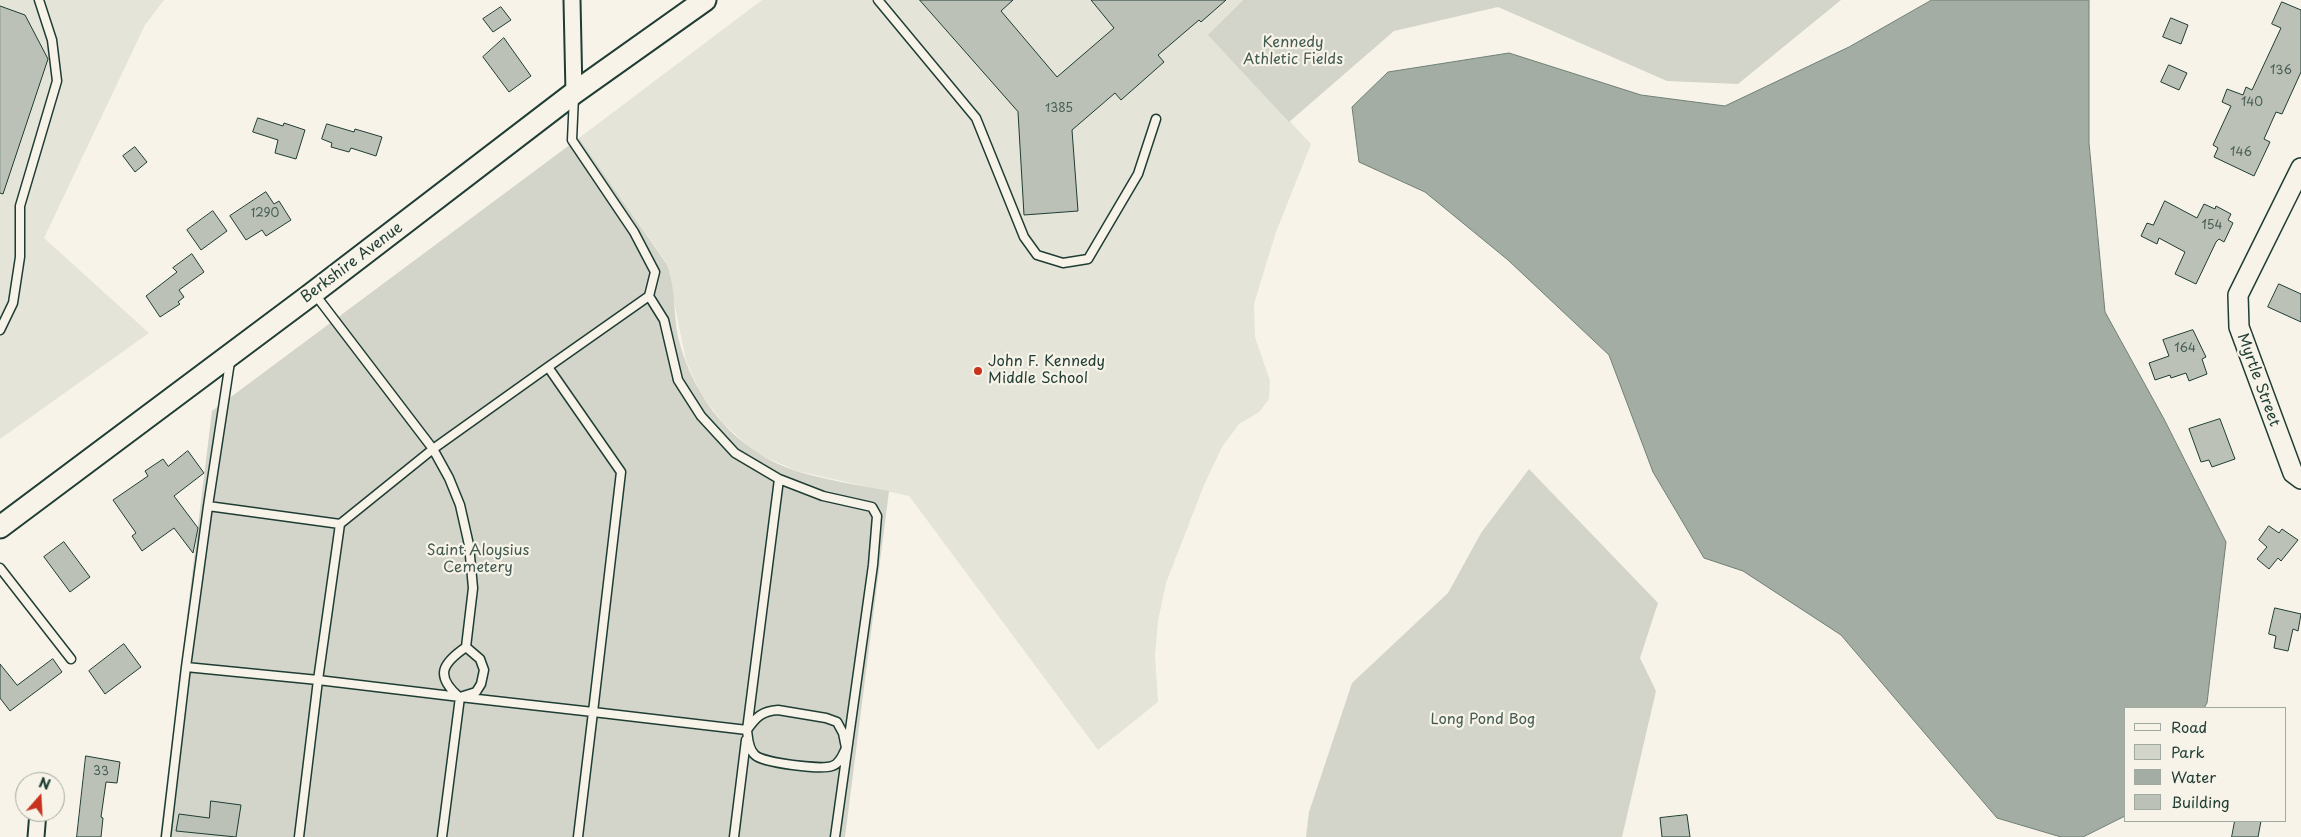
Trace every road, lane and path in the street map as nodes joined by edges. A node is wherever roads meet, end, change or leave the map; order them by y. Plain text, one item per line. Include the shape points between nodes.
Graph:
1 (39, 0) edge
2 (572, 0) edge
3 (705, 0) edge
4 (878, 0) edge
5 (574, 93) junction
6 (1156, 119) dead end
7 (2301, 168) edge
8 (314, 293) junction
9 (649, 296) junction
10 (0, 330) edge
11 (231, 354) junction
12 (548, 367) junction
13 (433, 449) junction
14 (779, 479) junction
15 (2301, 479) edge
16 (208, 506) junction
17 (340, 524) junction
18 (0, 526) edge
19 (0, 568) edge
20 (466, 647) junction
21 (71, 659) dead end
22 (186, 667) junction
23 (318, 680) junction
24 (460, 697) junction
25 (593, 712) junction
26 (747, 730) junction
27 (846, 748) junction
28 (37, 822) edge
29 (36, 837) edge
30 (166, 837) edge
31 (299, 837) edge
32 (442, 837) edge
33 (578, 837) edge
34 (734, 837) edge
35 (835, 837) edge

1 - 10 lane via 52,40 57,81 20,206 19,266 13,303
2 - 5 street
3 - 5 main road, Berkshire Avenue
4 - 6 lane via 976,118 1024,237 1037,255 1063,264 1088,259 1138,174
5 - 8 main road, Berkshire Avenue
5 - 9 lane via 572,140 634,232 655,272
7 - 15 street, Myrtle Street via 2238,295 2239,327 2293,472
8 - 11 main road, Berkshire Avenue
8 - 13 lane
9 - 12 lane
9 - 14 lane via 664,320 678,380 701,416 735,453
11 - 16 lane
11 - 18 main road, Berkshire Avenue
12 - 13 lane
12 - 25 lane via 621,472
13 - 17 lane
13 - 20 lane via 460,506 469,545 473,588
14 - 26 lane
14 - 27 lane via 823,496 872,507 877,516
16 - 17 lane
16 - 22 lane
17 - 23 lane
19 - 21 lane
20 - 24 lane via 449,659 444,672 447,686
20 - 24 lane via 480,659 484,670 476,692
22 - 23 lane
22 - 30 lane
23 - 24 lane
23 - 31 lane
24 - 25 lane
24 - 32 lane
25 - 26 lane
25 - 33 lane
26 - 27 lane via 756,716 766,711 826,718 837,722
26 - 27 lane via 750,750 766,761 831,767 838,763
26 - 34 lane
27 - 35 lane
28 - 29 street

